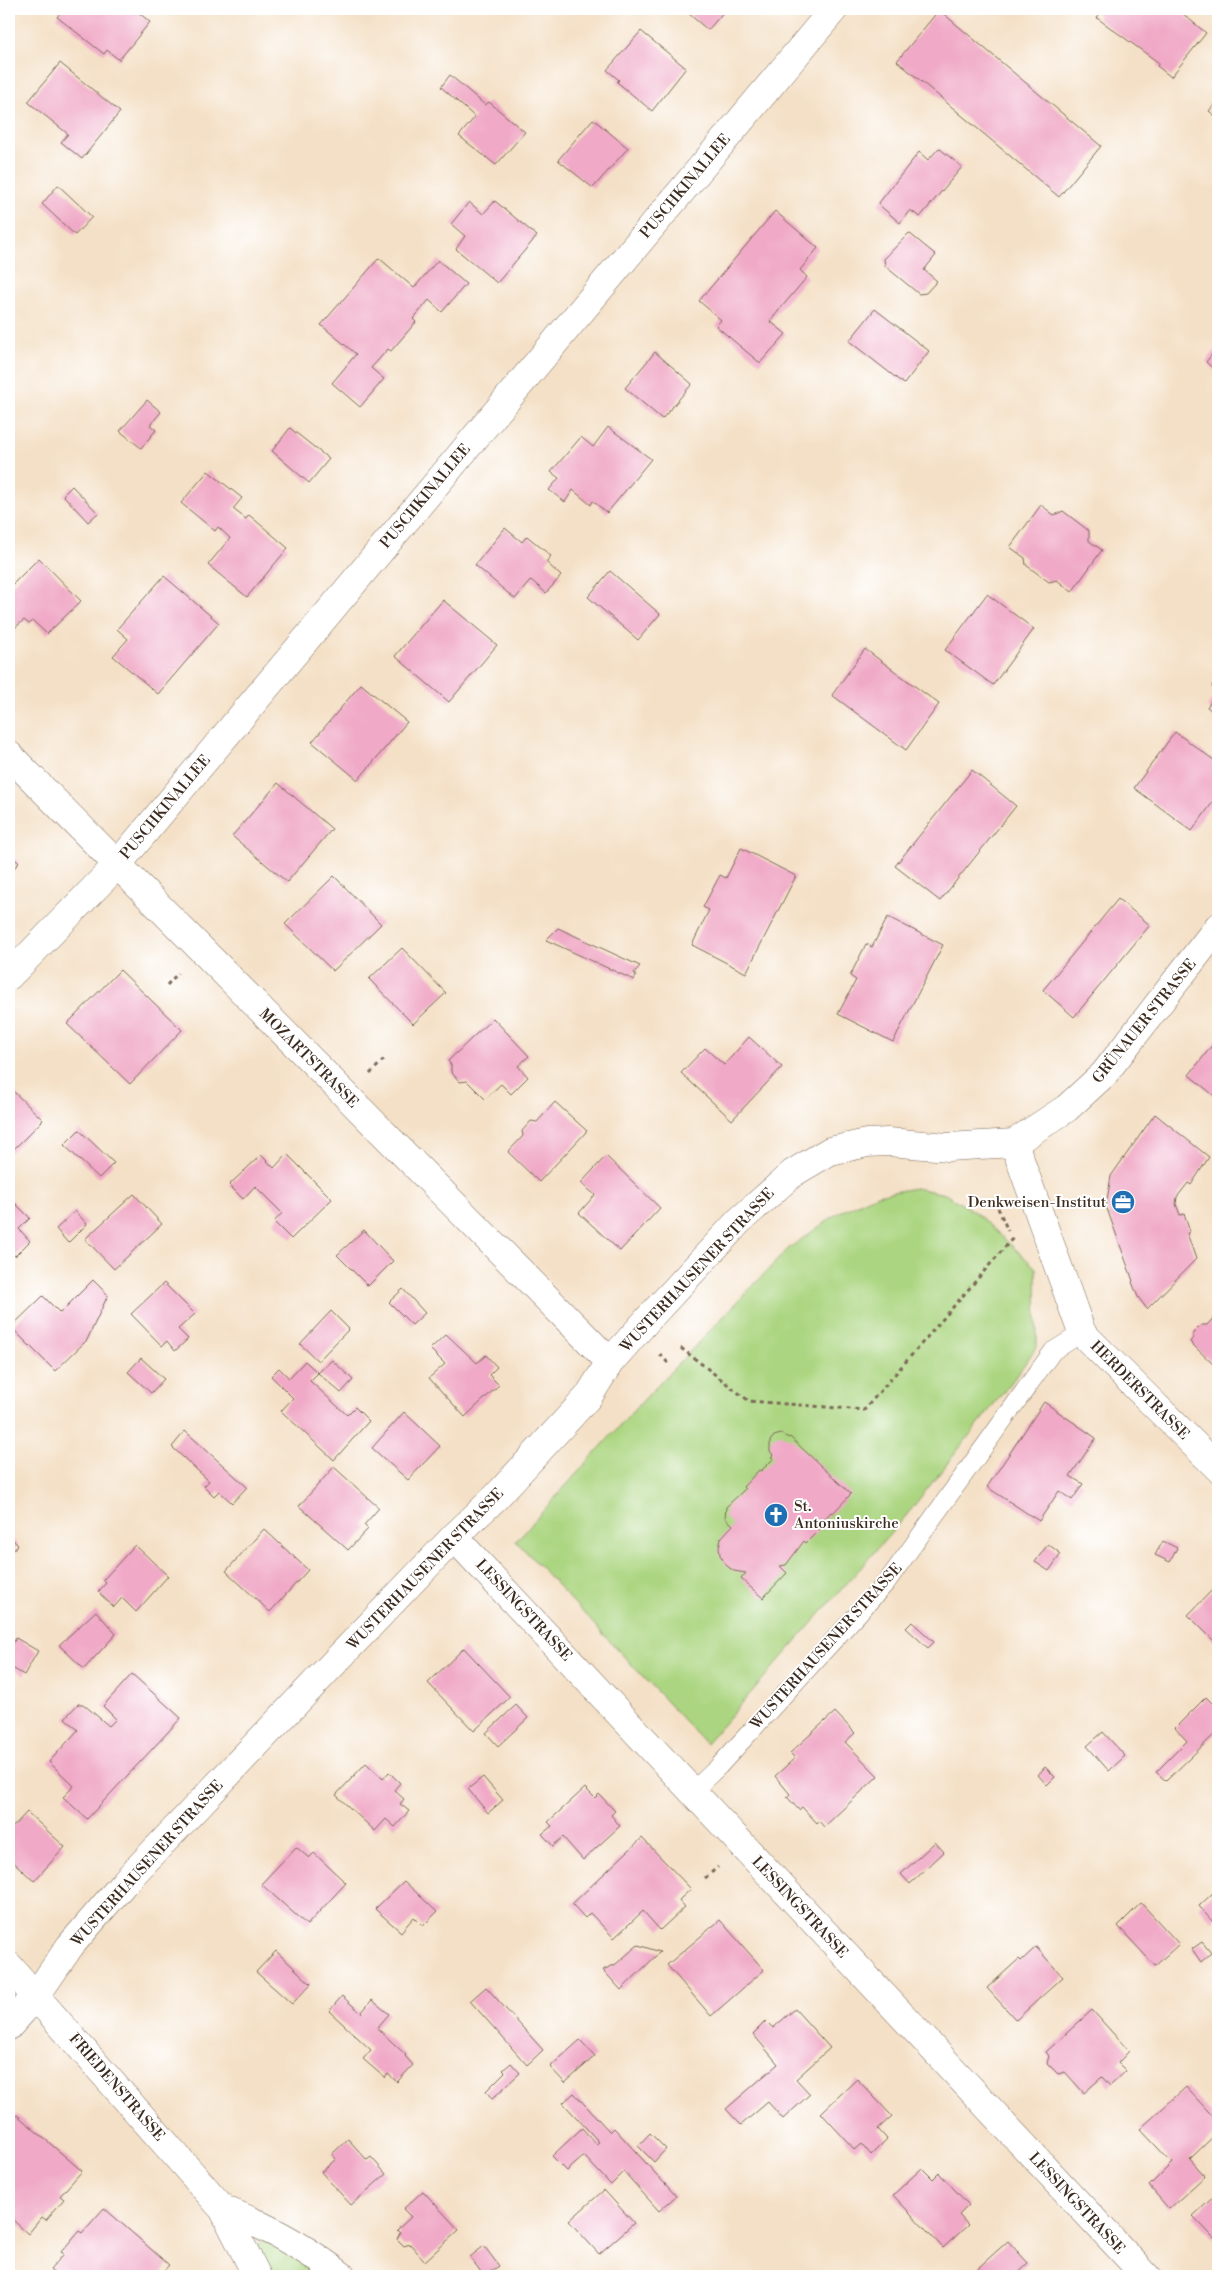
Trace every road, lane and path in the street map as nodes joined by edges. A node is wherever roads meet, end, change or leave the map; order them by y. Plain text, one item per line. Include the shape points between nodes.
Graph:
1 (834, 9) edge
2 (9, 754) edge
3 (118, 865) junction
4 (1218, 927) edge
5 (9, 976) edge
6 (1014, 1143) junction
7 (998, 1208) dead end
8 (1082, 1333) junction
9 (681, 1348) dead end
10 (610, 1362) junction
11 (1218, 1468) edge
12 (454, 1537) junction
13 (692, 1792) junction
14 (9, 1966) edge
15 (35, 1997) junction
16 (9, 2026) edge
17 (223, 2209) junction
18 (257, 2276) edge
19 (342, 2276) edge
20 (1146, 2276) edge

1 - 3 street, PUSCHKINALLEE
2 - 3 street, MOZARTSTRASSE
3 - 5 street, PUSCHKINALLEE
3 - 10 street, MOZARTSTRASSE
4 - 6 street, GRÜNAUER STRASSE via 1104,1074 1067,1108
6 - 8 street
6 - 10 street, WUSTERHAUSENER STRASSE via 948,1147 888,1142 830,1151 793,1173 765,1196
7 - 9 path via 1012,1239 864,1410 749,1401
8 - 11 street, HERDERSTRASSE
8 - 13 lane, WUSTERHAUSENER STRASSE via 1053,1351 886,1583
10 - 12 street, WUSTERHAUSENER STRASSE via 588,1397 496,1497
12 - 13 street, LESSINGSTRASSE
12 - 15 street, WUSTERHAUSENER STRASSE via 124,1883 70,1946
13 - 20 street, LESSINGSTRASSE
14 - 15 street, FRIEDENSTRASSE
15 - 16 street, WUSTERHAUSENER STRASSE
15 - 17 street, FRIEDENSTRASSE
17 - 18 street, FRIEDENSTRASSE
17 - 19 street, FRIEDENSTRASSE via 265,2225 313,2253

